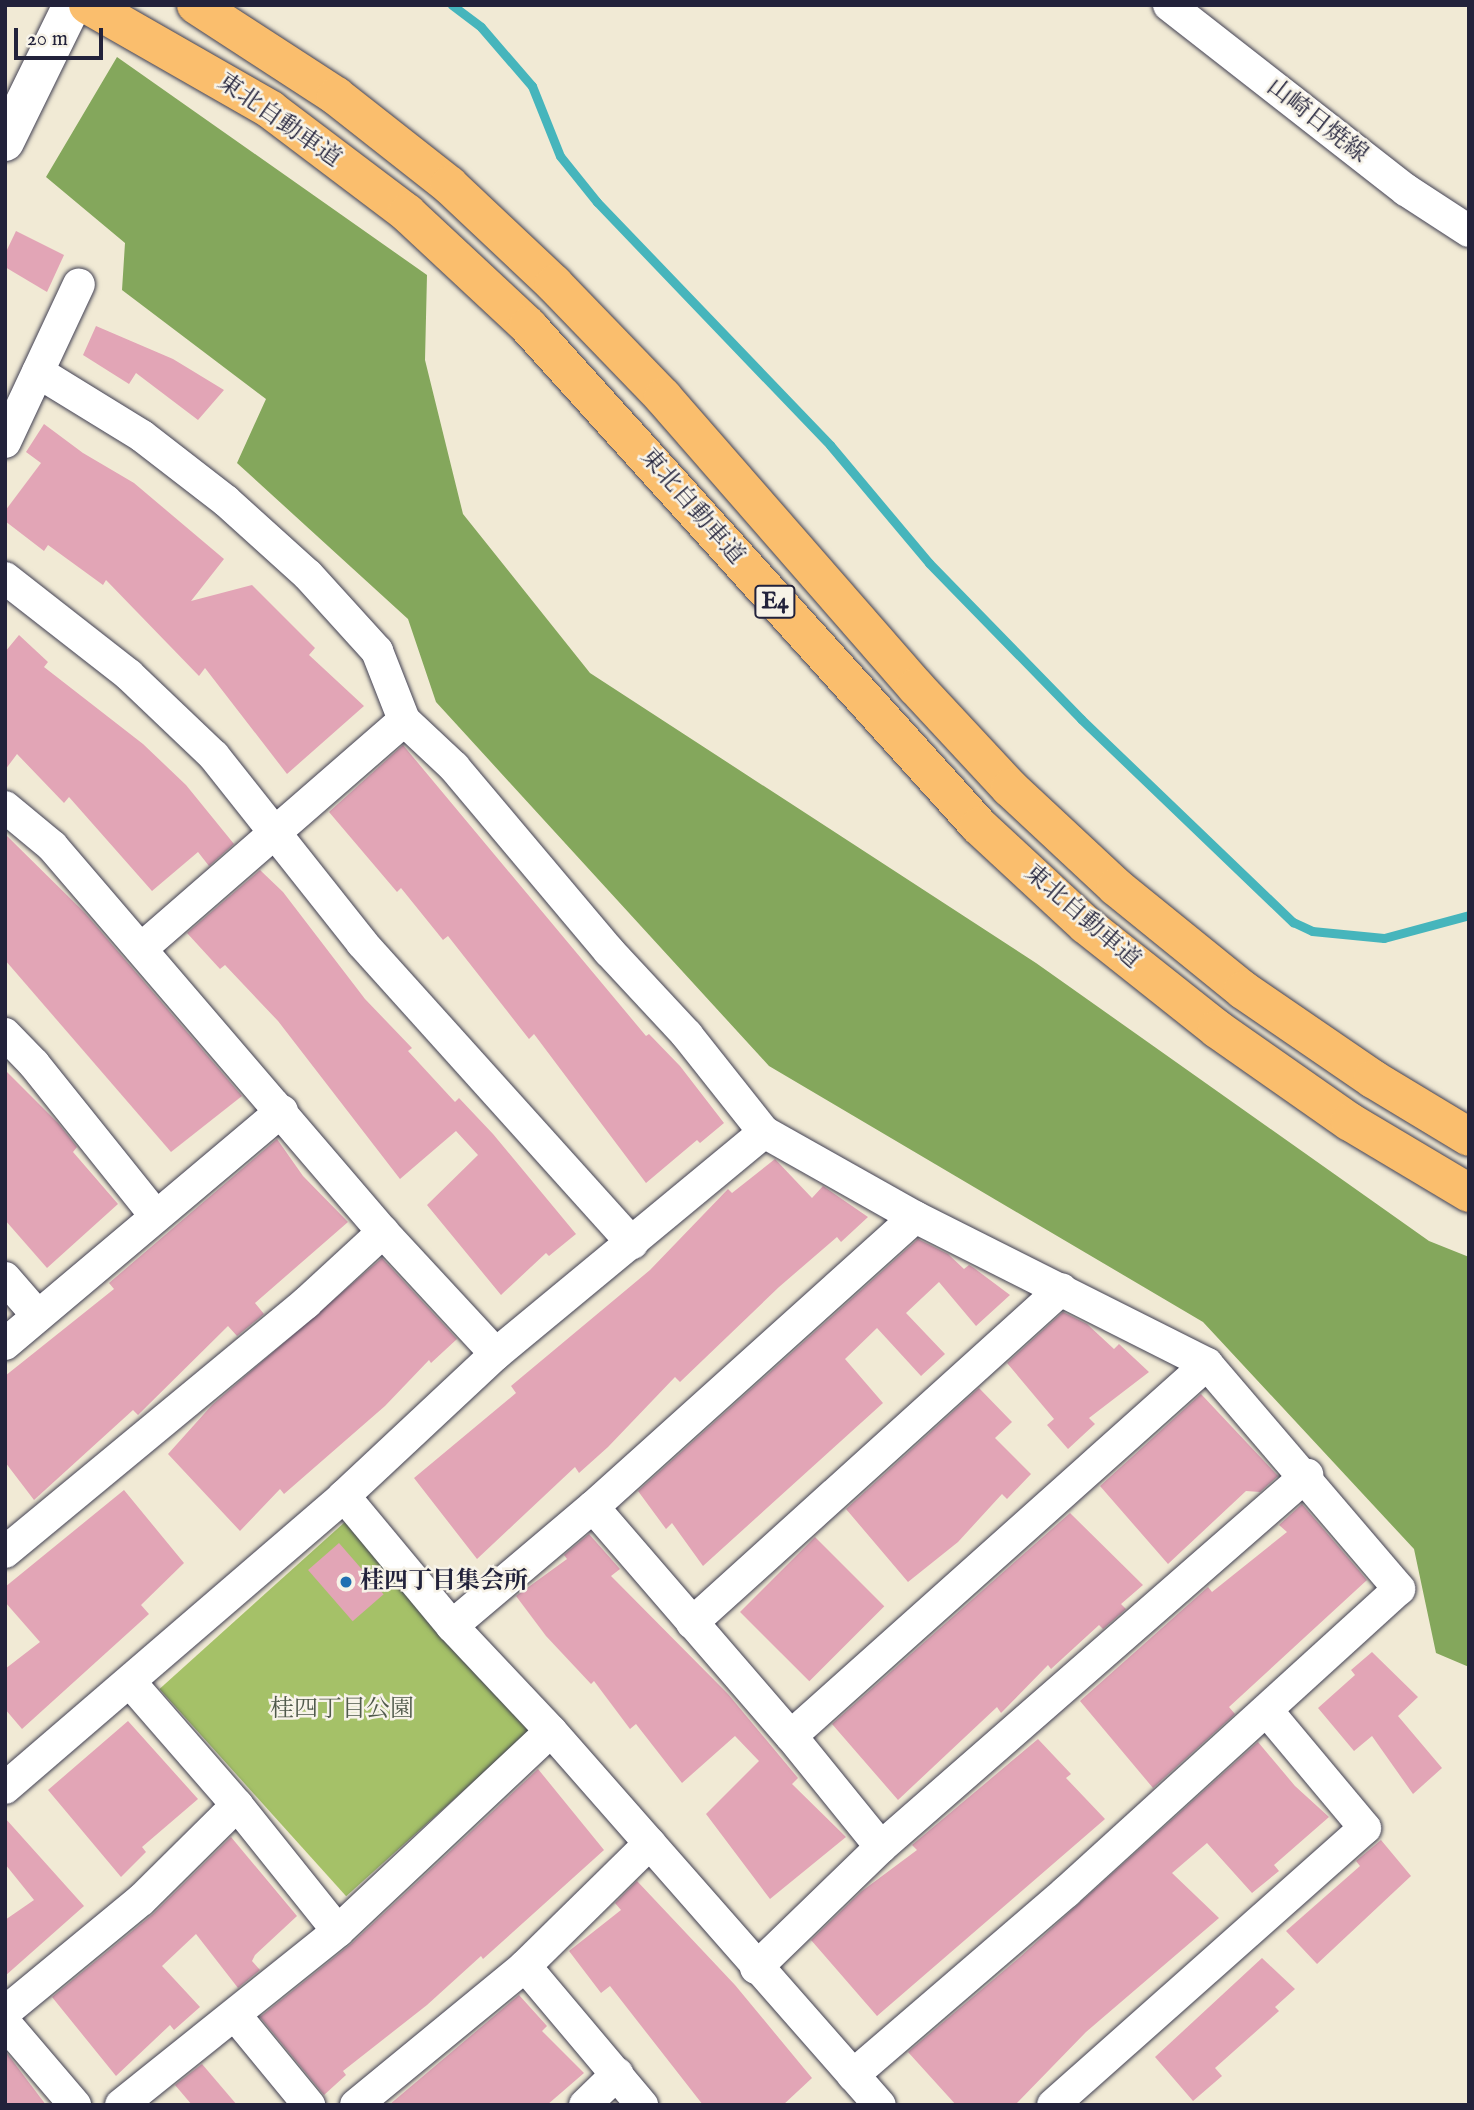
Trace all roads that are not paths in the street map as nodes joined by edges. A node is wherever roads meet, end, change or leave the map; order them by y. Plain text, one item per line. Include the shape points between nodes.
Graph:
1 (72, 5) edge
2 (88, 5) edge
3 (196, 5) edge
4 (1168, 5) edge
5 (5, 142) edge
6 (1469, 232) edge
7 (79, 284) dead end
8 (38, 372) junction
9 (5, 442) edge
10 (5, 578) edge
11 (404, 720) junction
12 (5, 807) edge
13 (275, 830) junction
14 (142, 948) junction
15 (5, 1034) edge
16 (282, 1111) junction
17 (764, 1132) junction
18 (1469, 1137) edge
19 (1469, 1193) edge
20 (155, 1215) junction
21 (915, 1217) junction
22 (383, 1232) junction
23 (632, 1243) junction
24 (5, 1278) edge
25 (1061, 1289) junction
26 (38, 1316) junction
27 (5, 1344) edge
28 (496, 1354) junction
29 (1208, 1364) junction
30 (1307, 1475) junction
31 (344, 1496) junction
32 (593, 1507) junction
33 (10, 1537) edge
34 (692, 1623) junction
35 (452, 1626) junction
36 (130, 1682) junction
37 (1268, 1713) junction
38 (551, 1731) junction
39 (791, 1736) junction
40 (5, 1788) edge
41 (237, 1805) junction
42 (650, 1843) junction
43 (881, 1847) junction
44 (338, 1931) junction
45 (525, 1966) junction
46 (756, 1968) junction
47 (5, 2012) edge
48 (235, 2015) junction
49 (5, 2024) edge
50 (617, 2074) junction
51 (853, 2075) junction
52 (75, 2105) edge
53 (121, 2105) edge
54 (309, 2105) edge
55 (356, 2105) edge
56 (584, 2105) edge
57 (642, 2105) edge
58 (880, 2105) edge
59 (1053, 2105) edge

1 - 5 street
2 - 19 highway, 東北自動車道 / E4 via 271,110 407,213 528,326 979,826 1086,925 1217,1029 1350,1122
3 - 18 highway, 東北自動車道 / E4 via 336,96 449,185 554,284 663,397 925,697 1010,788 1116,887 1243,990 1373,1079
4 - 6 street, 山崎日焼線 via 1406,190
7 - 8 street
8 - 9 street
8 - 11 street via 142,436 226,501 307,575 377,651
10 - 13 street via 129,675 214,756
11 - 13 street
11 - 17 street via 454,767 609,951 687,1035
12 - 14 street via 52,846
13 - 14 street
13 - 23 street via 362,943
14 - 16 street
15 - 20 street
16 - 20 street
16 - 22 street
17 - 21 street
17 - 23 street
20 - 26 street
21 - 25 street
21 - 32 street
22 - 28 street
22 - 33 street via 306,1303
23 - 28 street
24 - 26 street
25 - 29 street
25 - 34 street
26 - 27 street
28 - 31 street
29 - 30 street
29 - 39 street
30 - 37 street via 1399,1588
30 - 43 street
31 - 35 street
31 - 36 street
32 - 34 street
32 - 35 street
34 - 39 street
35 - 38 street
36 - 40 street
36 - 41 street
37 - 51 street
37 - 59 street via 1365,1828
38 - 42 street
38 - 44 street
39 - 43 street
41 - 44 street
41 - 47 street via 141,1900
42 - 45 street
42 - 46 street
43 - 46 street
44 - 48 street
45 - 50 street
45 - 55 street
46 - 51 street
48 - 53 street
48 - 54 street
49 - 52 street
50 - 56 street
50 - 57 street
51 - 58 street

